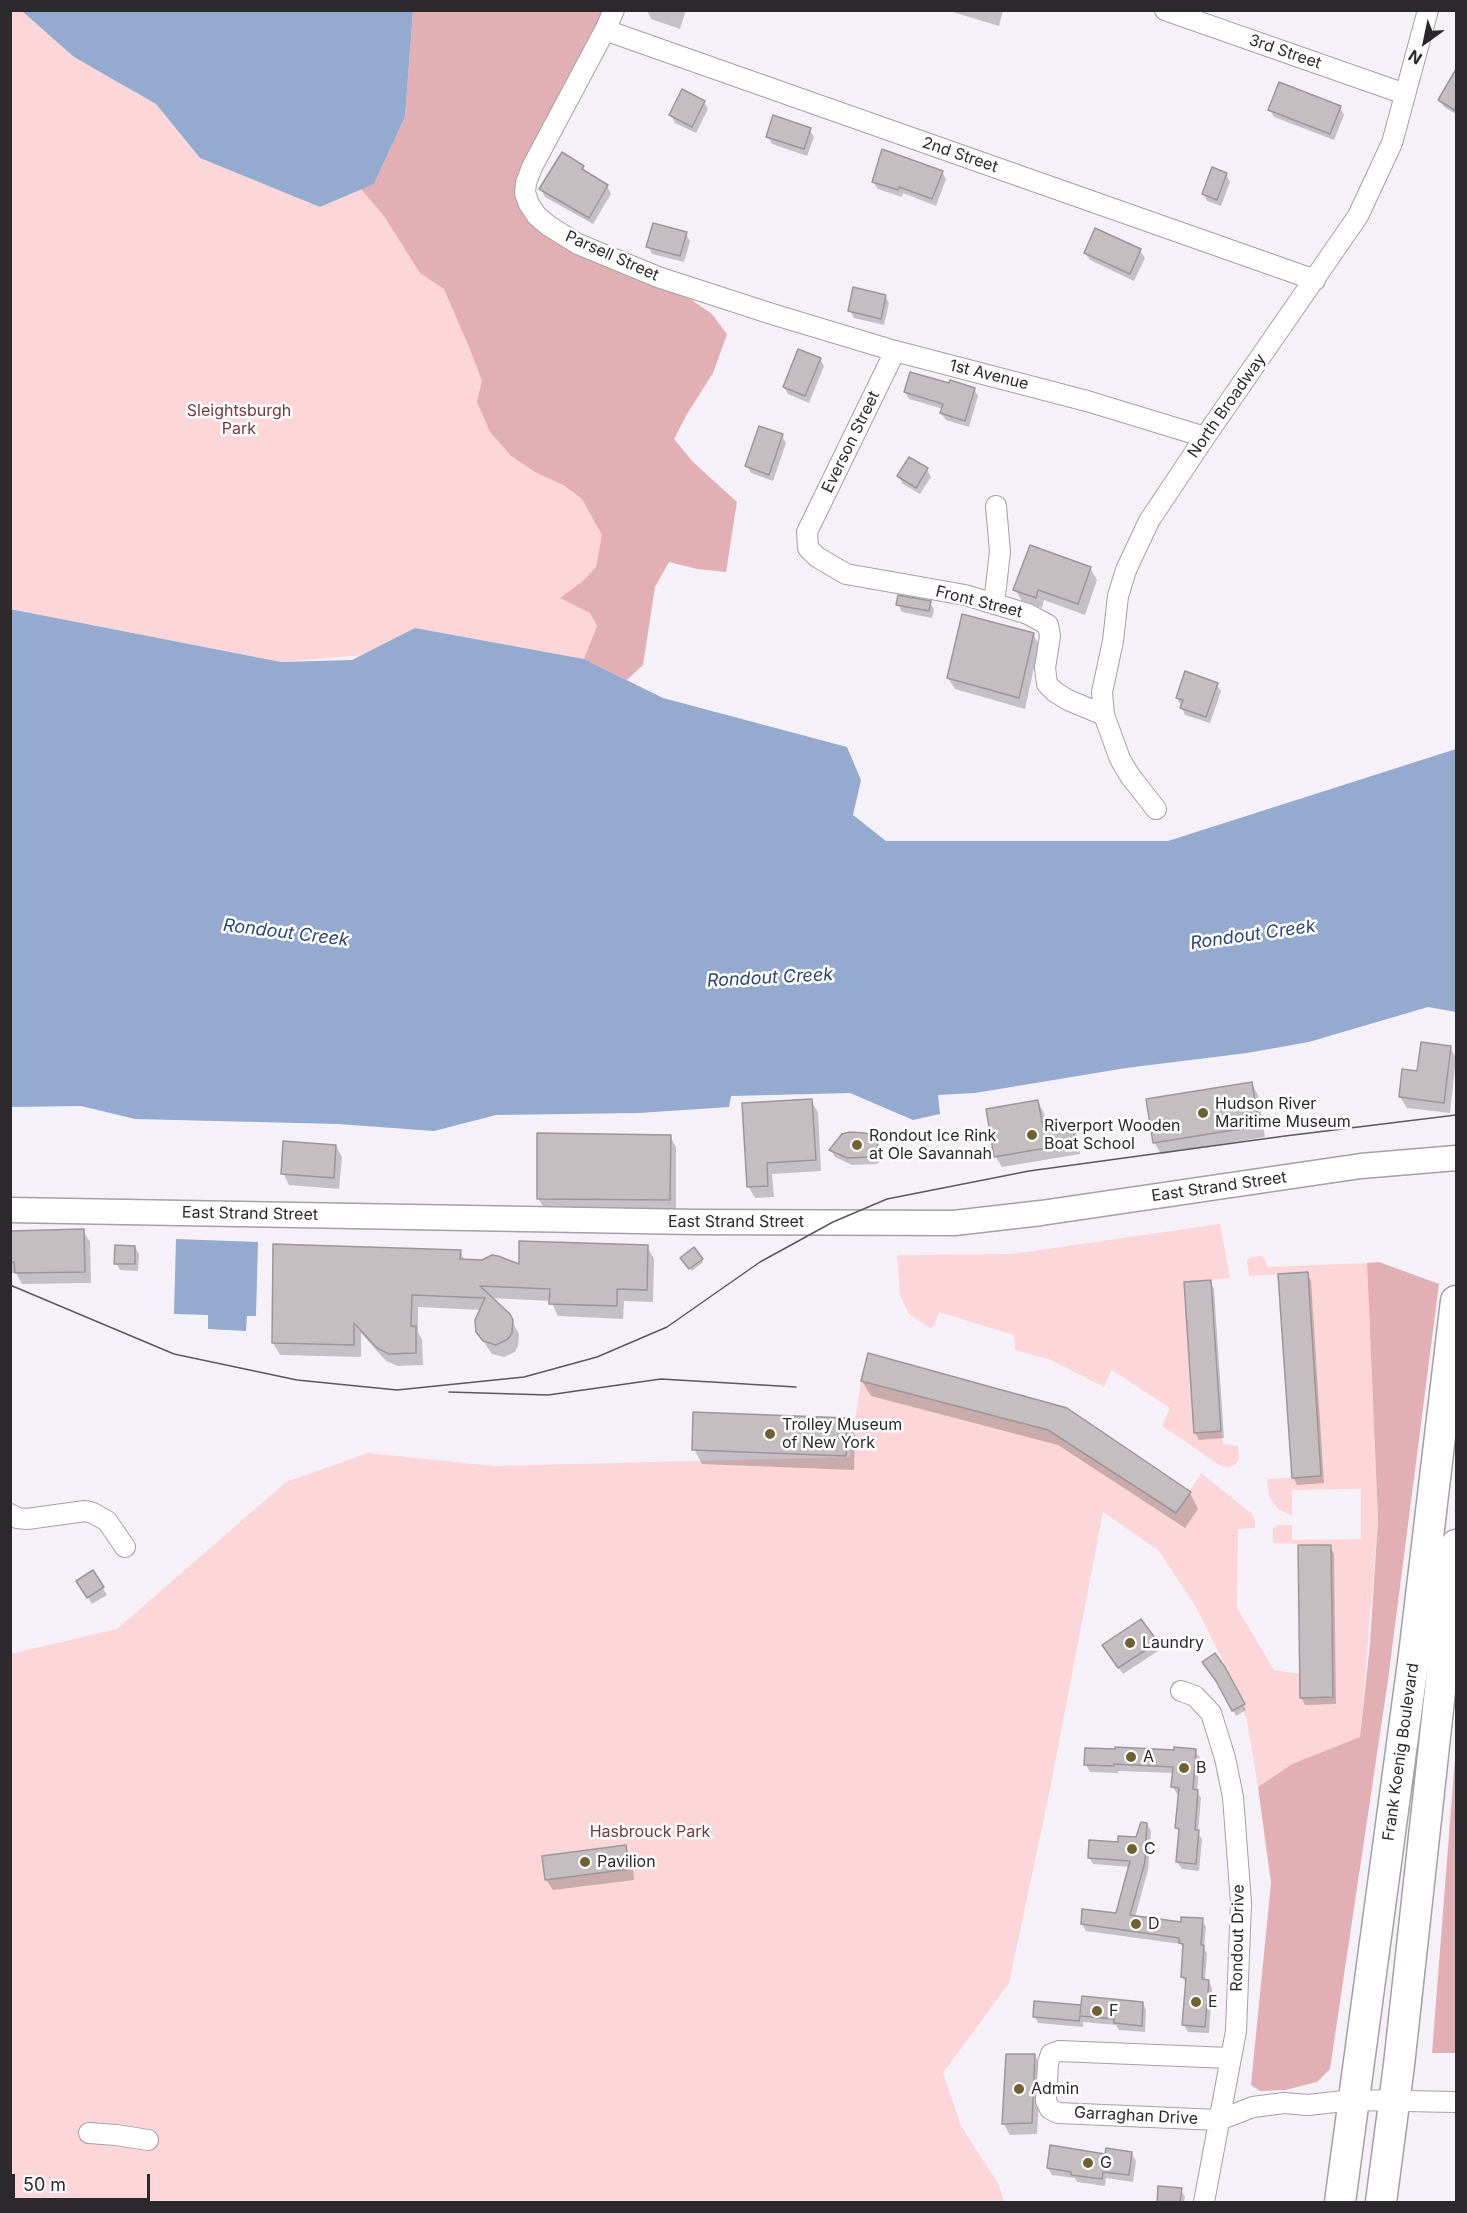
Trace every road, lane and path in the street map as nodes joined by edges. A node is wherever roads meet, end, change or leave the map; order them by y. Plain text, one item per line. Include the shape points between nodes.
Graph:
1 (614, 10) edge
2 (1165, 10) edge
3 (1428, 10) edge
4 (605, 30) junction
5 (1405, 94) junction
6 (1315, 280) junction
7 (772, 314) joint
8 (895, 351) junction
9 (1205, 437) junction
10 (996, 506) dead end
11 (807, 532) joint
12 (994, 604) junction
13 (1104, 715) junction
14 (1156, 809) dead end
15 (1456, 1158) edge
16 (10, 1210) edge
17 (1456, 1301) edge
18 (10, 1514) edge
19 (1456, 1545) edge
20 (125, 1547) dead end
21 (1181, 1691) dead end
22 (1230, 2058) junction
23 (1353, 2100) junction
24 (1395, 2100) junction
25 (1456, 2102) edge
26 (1219, 2120) junction
27 (89, 2133) dead end
28 (148, 2140) dead end
29 (1204, 2202) edge
30 (1340, 2202) edge
31 (1381, 2202) edge

1 - 4 street, Parsell Street
2 - 5 street, 3rd Street
3 - 5 street, North Broadway
4 - 6 street, 2nd Street
4 - 7 street, Parsell Street via 525,183 529,204 549,226 578,244 658,277
5 - 6 street, North Broadway via 1380,171 1358,216
6 - 9 street, North Broadway
7 - 8 street, 1st Avenue
8 - 9 street, 1st Avenue via 1087,400
8 - 11 street, Everson Street
9 - 13 street, North Broadway via 1149,521 1126,570 1102,692
10 - 12 street via 1000,552
11 - 12 street, Front Street via 808,548 846,574 965,595
12 - 13 street, Front Street via 1028,614 1048,625 1047,684 1068,700
13 - 14 street, North Broadway via 1120,759
15 - 16 street, East Strand Street via 1361,1166 954,1223
17 - 23 main road, Frank Koenig Boulevard via 1414,1655
18 - 20 street via 27,1519 93,1512 107,1521
19 - 24 main road, Frank Koenig Boulevard
21 - 22 street, Rondout Drive via 1195,1696 1211,1713 1233,1797 1241,1903 1236,2031
22 - 26 street, Rondout Drive
22 - 26 street, Garraghan Drive via 1059,2051 1051,2054 1048,2063 1046,2101 1058,2113
23 - 24 street, Garraghan Drive
23 - 26 street, Garraghan Drive via 1253,2107
23 - 30 main road, Frank Koenig Boulevard
24 - 25 street, Garraghan Drive
24 - 31 main road, Frank Koenig Boulevard
26 - 29 street, Rondout Drive
27 - 28 street

